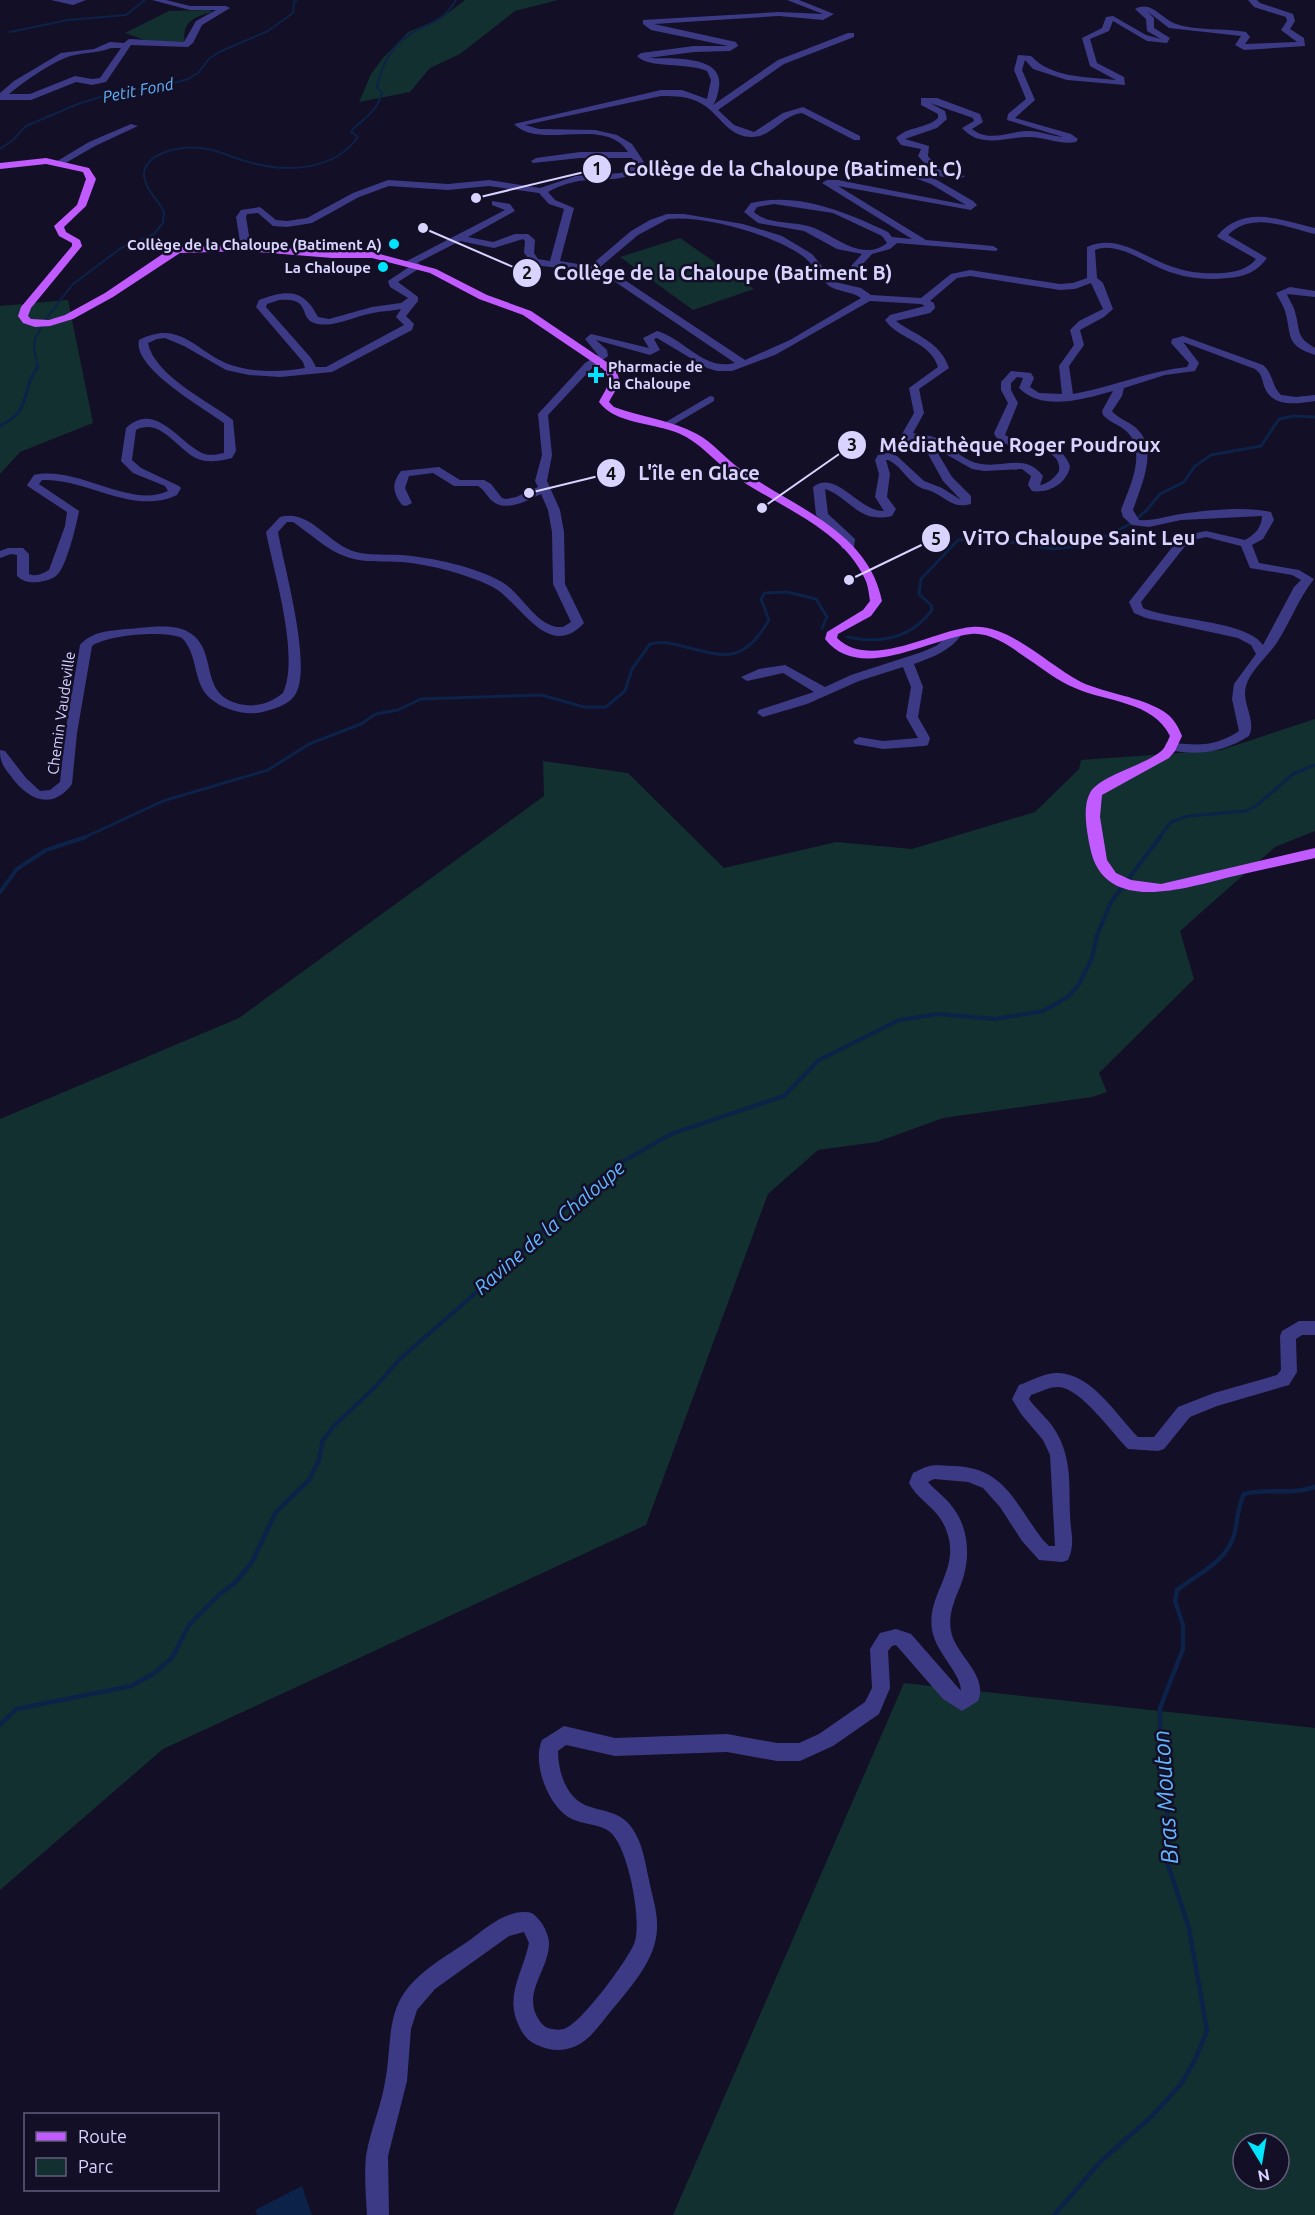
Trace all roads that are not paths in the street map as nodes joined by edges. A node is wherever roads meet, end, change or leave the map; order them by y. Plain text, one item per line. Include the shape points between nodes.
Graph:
1 (55, 0) edge
2 (82, 0) edge
3 (156, 0) edge
4 (791, 0) edge
5 (1252, 0) edge
6 (748, 15) junction
7 (780, 21) dead end
8 (850, 34) dead end
9 (126, 46) junction
10 (1, 96) edge
11 (710, 106) junction
12 (134, 126) dead end
13 (857, 138) dead end
14 (636, 155) junction
15 (536, 161) dead end
16 (59, 163) junction
17 (0, 166) edge
18 (935, 173) junction
19 (960, 176) dead end
20 (542, 191) junction
21 (495, 203) dead end
22 (1315, 231) edge
23 (459, 238) junction
24 (891, 240) junction
25 (920, 242) junction
26 (246, 248) junction
27 (993, 249) dead end
28 (823, 251) junction
29 (870, 251) junction
30 (554, 264) junction
31 (412, 265) junction
32 (592, 268) junction
33 (861, 271) dead end
34 (1092, 279) junction
35 (1315, 294) edge
36 (868, 298) junction
37 (923, 300) junction
38 (410, 304) junction
39 (1315, 352) edge
40 (597, 360) junction
41 (743, 364) junction
42 (309, 370) junction
43 (1119, 386) junction
44 (1068, 397) junction
45 (1315, 398) edge
46 (710, 399) dead end
47 (664, 426) junction
48 (912, 438) junction
49 (544, 488) junction
50 (406, 503) dead end
51 (1246, 544) junction
52 (847, 547) junction
53 (0, 555) edge
54 (1312, 579) edge
55 (956, 634) junction
56 (1262, 653) junction
57 (907, 662) junction
58 (747, 677) dead end
59 (825, 693) junction
60 (763, 714) dead end
61 (859, 741) dead end
62 (1171, 746) junction
63 (0, 754) edge
64 (1315, 853) edge
65 (1315, 1328) edge
66 (378, 2215) edge

1 - 2 street
3 - 9 street via 190,8 230,6 197,24 189,43 178,46 129,42
4 - 6 street via 830,15
5 - 18 street via 1290,16 1286,30 1300,38 1302,44 1244,47 1239,45 1246,37 1244,34 1172,26 1160,15 1143,8 1139,9 1150,18 1150,29 1164,36 1164,41 1144,38 1113,18 1106,29 1086,38 1093,64 1121,79 1120,84 1067,78 1039,69 1028,58 1021,57 1018,70 1031,100 1011,120 1073,140 1028,134 1000,140 977,137 966,128 979,122 977,116 924,100 942,113 943,119 900,138 904,143 926,148 923,156
6 - 7 street
6 - 11 street via 646,22 734,45 641,56 646,60 690,63 711,71 715,77
8 - 11 street via 781,62
9 - 10 street via 110,45 64,56
9 - 10 street via 103,80 75,79 31,97
11 - 13 street via 736,130 751,134 782,117 806,110
11 - 14 street via 682,93 661,93 518,126 540,132 604,134 627,144
12 - 16 street
14 - 15 street via 579,155
14 - 20 street via 639,162 631,172 585,178
16 - 17 main road via 36,161
16 - 26 main road via 86,170 91,179 81,206 59,226 62,234 77,246 26,308 23,316 27,321 50,323 69,316 109,296 170,253 199,248
18 - 19 street
18 - 25 street via 901,171 940,184 970,203 970,207 963,209 827,183 921,238
20 - 26 street via 489,183 448,187 388,183 302,223 273,223 260,210 244,212 241,217
20 - 30 street via 552,202 569,208
21 - 23 street via 510,211
22 - 34 street via 1261,218 1240,222 1222,236 1262,258 1245,272 1208,277 1159,266 1115,246 1097,244 1090,249
23 - 30 street via 494,245 525,236 530,240 529,253 534,261 547,266
23 - 31 street
24 - 25 street
24 - 28 street via 835,211 774,201 750,208 752,217 764,223 818,232
24 - 29 street via 888,248
25 - 27 street
26 - 31 main road via 372,255
28 - 29 street
28 - 32 street via 791,245 743,225 671,216 648,225
28 - 36 street via 832,284 856,290
29 - 33 street via 856,266
30 - 32 street
31 - 38 street via 393,281 393,285 413,297
31 - 40 main road via 527,313
32 - 41 street via 611,275
34 - 37 street via 1060,287 995,275 961,274
34 - 44 street via 1098,283 1108,309 1075,330 1079,345 1064,366
35 - 39 street via 1290,290 1281,293 1290,311 1293,334
36 - 37 street via 894,302
36 - 41 street via 812,333
37 - 48 street via 930,304 926,311 890,320 938,352 943,360 944,368 914,388 919,413 908,429
38 - 42 street via 401,317 408,328 328,370
38 - 42 street via 320,322 307,304 299,300 279,297 263,302 261,307 311,366
40 - 41 street via 604,354 592,337 650,352 655,350 648,338 657,334 710,366 726,369
40 - 47 main road via 615,378 604,397 605,405
40 - 49 street, Chemin Vaudeville via 543,414 547,455 541,481
42 - 53 street via 282,373 230,368 178,338 161,335 147,339 144,351 177,388 229,422 228,456 200,456 154,423 136,424 130,428 126,461 143,474 170,484 175,488 173,493 160,500 141,499 61,476 38,477 33,485 73,511 54,572 28,579 23,576 23,554 19,550
43 - 44 street
43 - 45 street via 1167,371 1191,369 1194,363 1176,344 1182,339 1258,367 1267,374 1276,397
43 - 51 street via 1108,415 1136,433 1142,462 1127,510 1132,520 1149,524 1181,517 1263,512 1268,516 1268,524 1259,537
44 - 48 street via 1050,398 1030,392 1024,388 1029,378 1024,373 1015,373 1006,382 1012,403 1000,437 1048,449 1064,462 1062,476 1046,489 1034,487 1037,476 1030,468 975,466 926,438
46 - 47 street
47 - 52 main road via 694,437 728,466 798,508
48 - 52 street via 932,452 947,479 967,502 952,502 922,484 898,461 882,457 886,471 881,497 890,509 888,514 874,514 855,506 831,485 819,487 822,515 849,539
49 - 50 street via 519,500 498,500 480,482 458,484 435,470 420,470 405,473 399,482
49 - 63 street, Chemin Vaudeville via 558,532 559,584 578,623 572,628 559,632 545,629 500,585 449,568 347,553 295,518 284,519 272,532 291,622 295,679 289,694 253,711 231,706 207,689 193,641 179,632 101,636 86,645 70,733 66,784 54,795 30,792
51 - 54 street via 1254,566 1295,572
51 - 56 street via 1206,534 1185,538 1136,606 1145,615 1244,635
52 - 55 main road via 866,567 876,601 867,613 833,632 831,639 838,647 852,653 877,655
54 - 56 street via 1300,587
55 - 57 street via 945,645
55 - 62 main road via 994,632 1079,686 1158,713 1174,728 1176,736
56 - 62 street via 1237,692 1245,733 1200,750
57 - 59 street via 855,678
57 - 61 street via 917,687 912,717 924,742 883,745
58 - 59 street via 785,669
59 - 60 street
62 - 64 main road via 1164,755 1095,794 1100,860 1114,878 1138,887 1161,889
65 - 66 street via 1299,1328 1288,1336 1289,1372 1283,1380 1184,1412 1158,1444 1134,1444 1095,1400 1072,1384 1061,1380 1025,1390 1020,1399 1049,1434 1060,1455 1061,1517 1066,1546 1062,1554 1045,1554 1035,1545 995,1488 981,1478 933,1471 919,1478 922,1490 942,1505 952,1522 958,1547 958,1566 941,1616 943,1639 972,1686 972,1695 962,1702 948,1692 905,1640 896,1637 886,1639 879,1649 881,1688 872,1708 826,1740 800,1752 727,1743 615,1747 564,1735 549,1746 547,1757 563,1799 575,1810 615,1824 627,1836 648,1931 642,1953 584,2029 569,2040 552,2042 534,2032 525,2016 523,1986 541,1944 536,1929 528,1922 502,1929 428,1982 409,2004 401,2030 396,2081 377,2156

